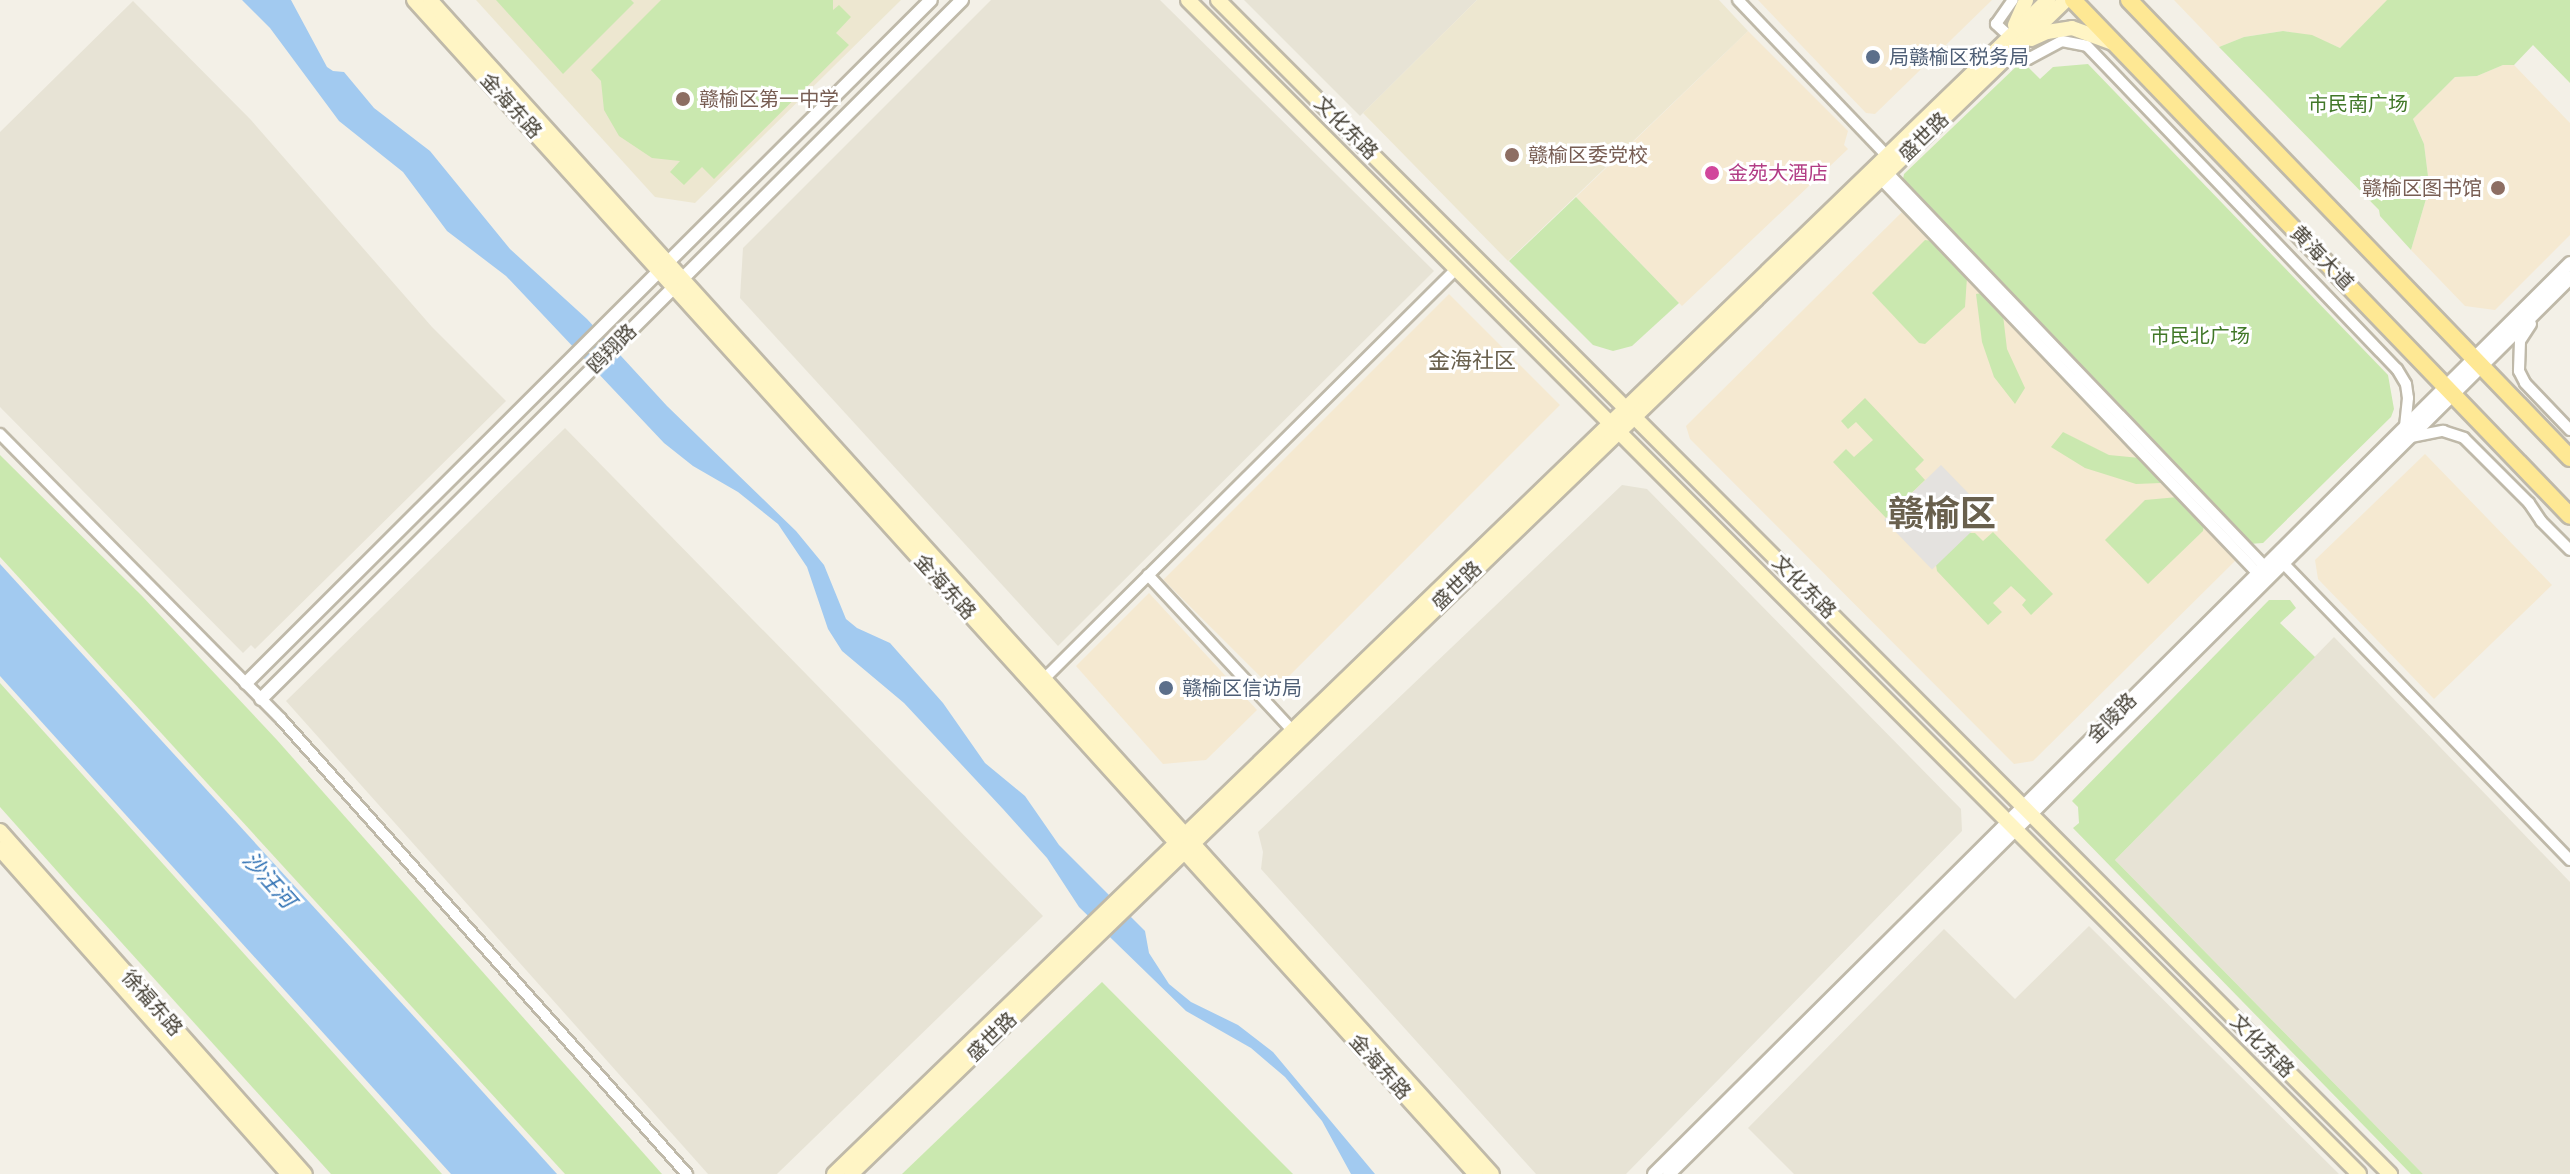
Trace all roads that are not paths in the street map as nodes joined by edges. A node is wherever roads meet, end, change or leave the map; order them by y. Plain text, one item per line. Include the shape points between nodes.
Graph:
1 (414, 0) edge
2 (430, 0) edge
3 (931, 0) edge
4 (962, 0) edge
5 (1188, 0) edge
6 (1218, 0) edge
7 (1738, 0) edge
8 (2013, 0) edge
9 (2026, 0) edge
10 (2048, 0) edge
11 (2066, 0) edge
12 (2073, 0) edge
13 (2129, 0) edge
14 (2138, 0) edge
15 (2148, 20) junction
16 (2011, 41) junction
17 (2118, 46) junction
18 (1881, 168) junction
19 (2570, 263) edge
20 (663, 266) junction
21 (1456, 269) junction
22 (2570, 278) edge
23 (678, 283) junction
24 (2570, 285) edge
25 (2478, 362) junction
26 (2449, 391) junction
27 (1630, 412) junction
28 (1614, 427) junction
29 (2570, 430) edge
30 (2407, 432) junction
31 (0, 434) edge
32 (2570, 458) edge
33 (2570, 516) edge
34 (2570, 550) edge
35 (2283, 563) junction
36 (2265, 574) junction
37 (1148, 575) junction
38 (1044, 679) junction
39 (246, 683) junction
40 (261, 699) junction
41 (1292, 730) junction
42 (2027, 810) junction
43 (2012, 826) junction
44 (0, 831) edge
45 (1184, 842) junction
46 (0, 849) edge
47 (2570, 860) edge
48 (289, 1174) edge
49 (305, 1174) edge
50 (687, 1174) edge
51 (834, 1174) edge
52 (851, 1174) edge
53 (1476, 1174) edge
54 (1492, 1174) edge
55 (1654, 1174) edge
56 (1669, 1174) edge
57 (2359, 1174) edge
58 (2390, 1174) edge

1 - 20 main road, 金海东路
2 - 20 main road, 金海东路
3 - 20 street, 鸥翔路
4 - 23 street, 鸥翔路
5 - 21 main road, 文化东路
6 - 27 main road, 文化东路
7 - 18 street
8 - 16 street via 1996,24
9 - 16 main road
10 - 16 main road, 盛世路
11 - 16 main road, 盛世路
12 - 17 main road, 黄海大道
13 - 15 main road, 黄海大道
14 - 15 main road
15 - 25 main road, 黄海大道
16 - 17 main road via 2072,28
16 - 18 main road, 盛世路
16 - 30 street via 2028,59 2062,41 2087,46 2397,369 2406,384
17 - 26 main road, 黄海大道
18 - 27 main road, 盛世路
18 - 36 street
19 - 25 street, 金陵路
20 - 23 main road, 金海东路
20 - 39 street, 鸥翔路
21 - 28 main road, 文化东路
21 - 37 street
22 - 25 street, 金陵路
23 - 38 main road, 金海东路
23 - 40 street, 鸥翔路
23 - 45 main road, 金海东路
24 - 29 street via 2524,331 2517,357 2525,383
25 - 26 street, 金陵路
25 - 32 main road, 黄海大道
26 - 30 street, 金陵路
26 - 33 main road, 黄海大道
27 - 28 main road, 盛世路
27 - 42 main road, 文化东路
28 - 41 main road, 盛世路
28 - 43 main road, 文化东路
28 - 45 main road, 盛世路
30 - 34 street via 2443,431 2464,438
30 - 35 street, 金陵路
30 - 36 street, 金陵路
31 - 39 street
35 - 36 street, 金陵路
35 - 47 street
36 - 42 street, 金陵路
37 - 38 street
37 - 41 street
38 - 45 main road, 金海东路
39 - 40 street
40 - 50 street
41 - 45 main road, 盛世路
42 - 43 street, 金陵路
42 - 58 main road, 文化东路
43 - 55 street, 金陵路
43 - 56 street, 金陵路
43 - 57 main road, 文化东路
44 - 49 main road, 徐福东路
45 - 51 main road, 盛世路
45 - 52 main road, 盛世路
45 - 53 main road, 金海东路
45 - 54 main road, 金海东路
46 - 48 main road, 徐福东路

